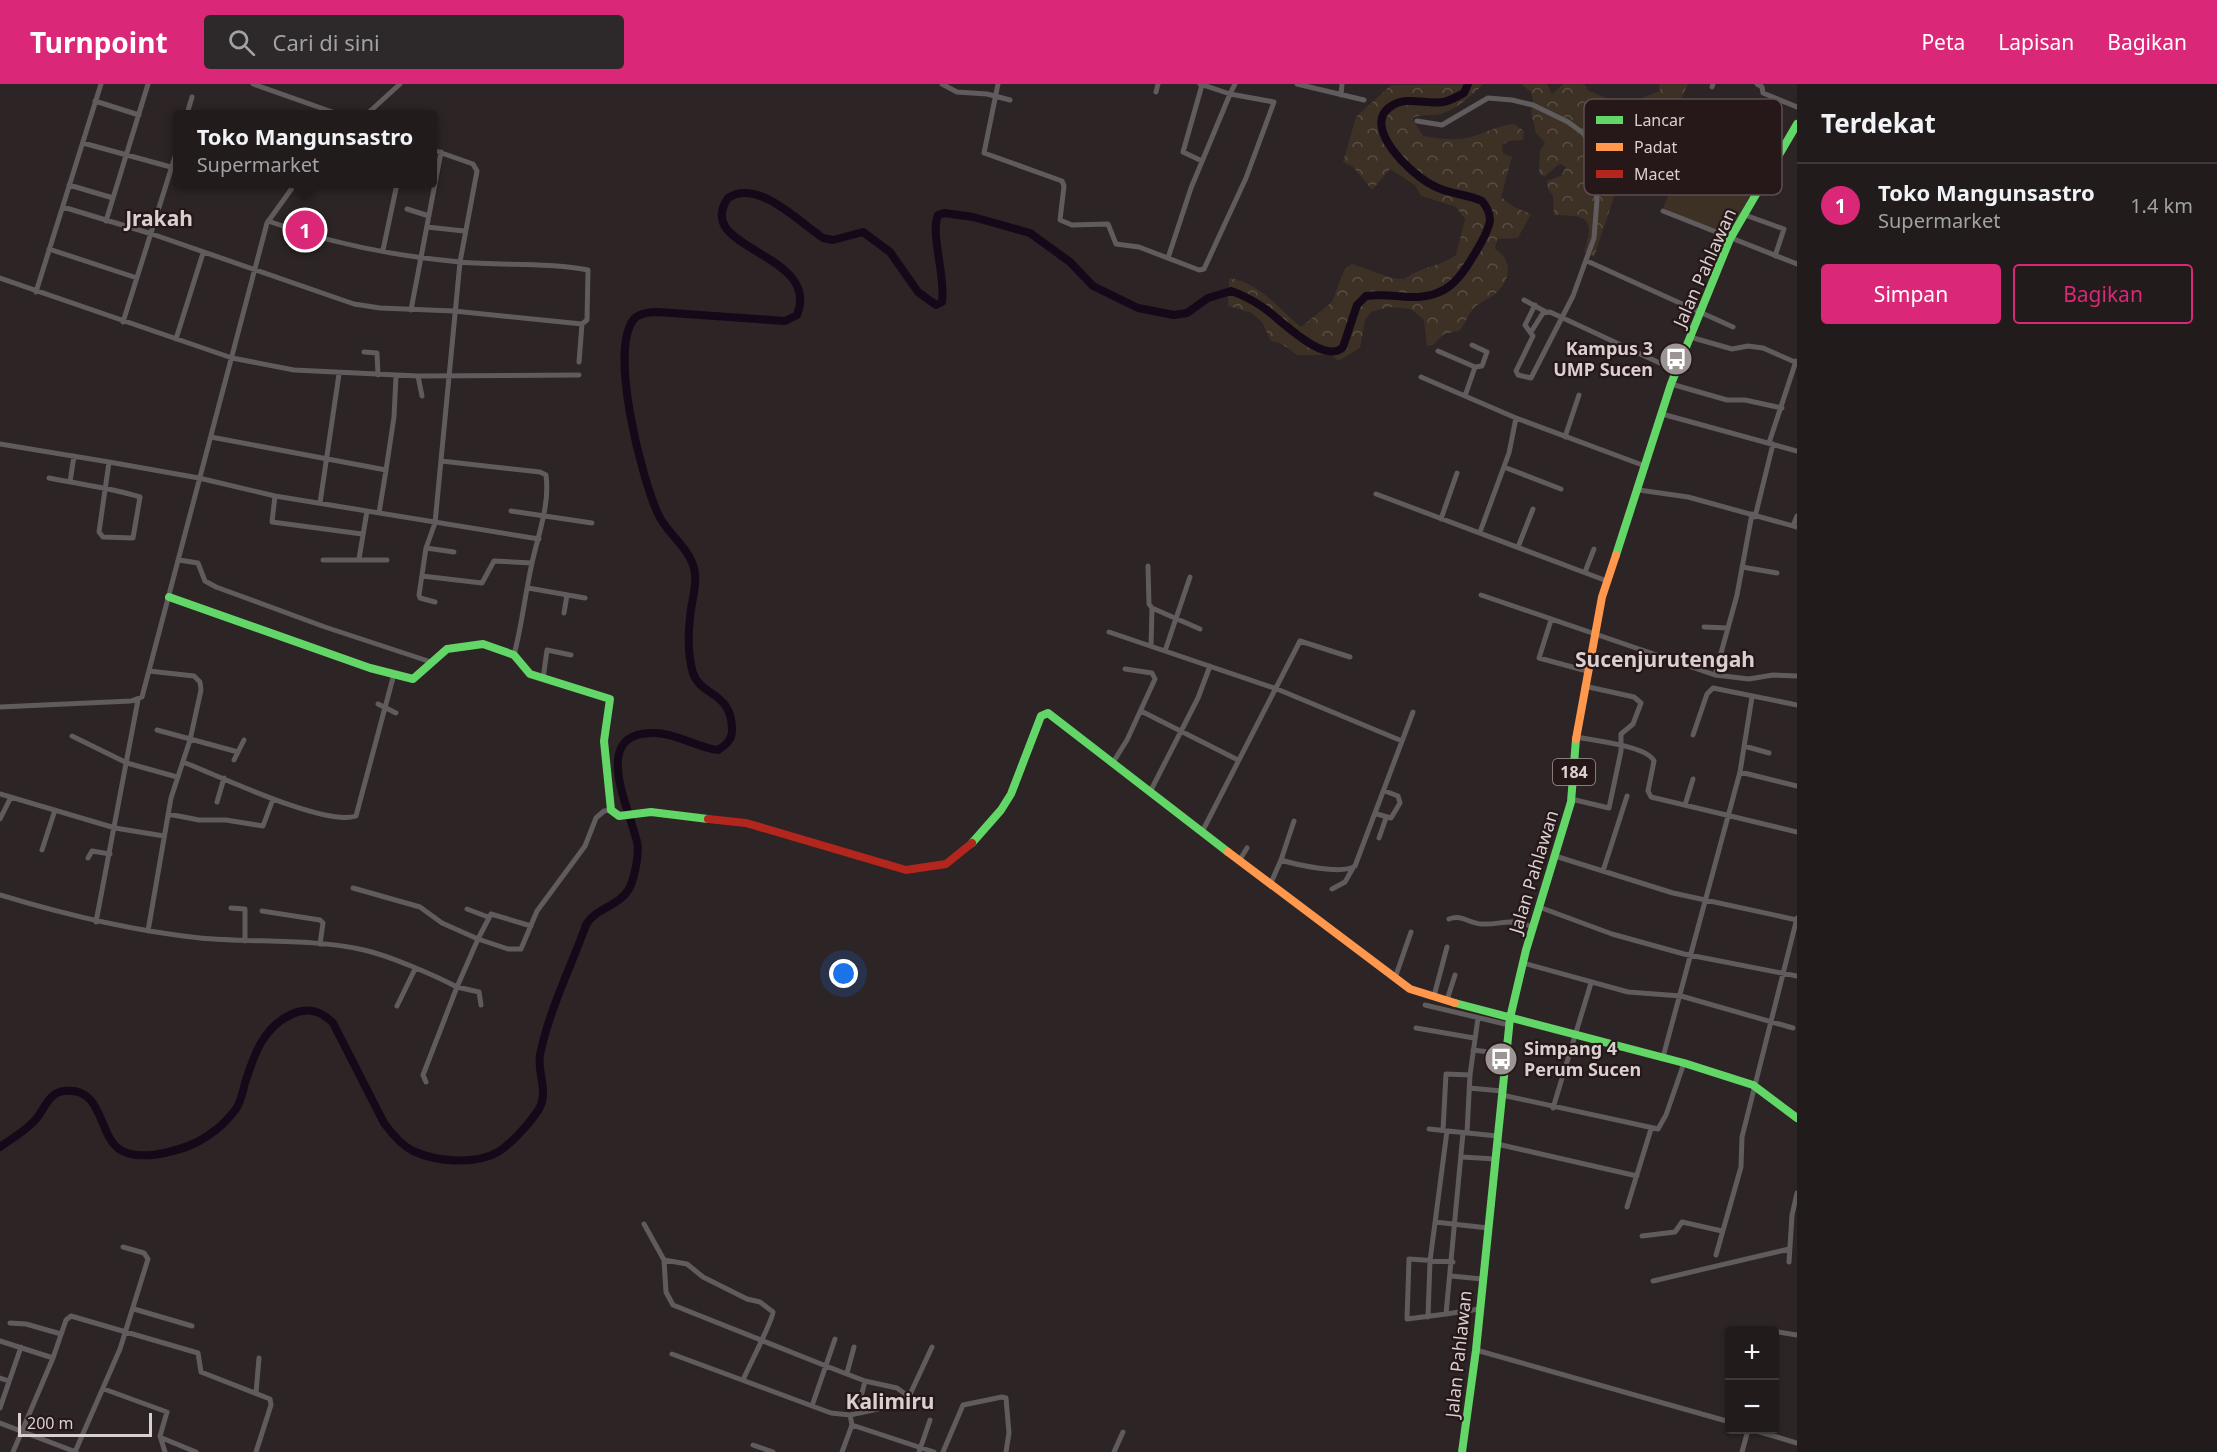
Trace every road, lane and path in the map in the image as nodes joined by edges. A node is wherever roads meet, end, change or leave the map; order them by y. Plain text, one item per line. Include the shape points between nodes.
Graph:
1 (101, 84) edge
2 (148, 84) edge
3 (253, 84) edge
4 (400, 84) edge
5 (942, 84) edge
6 (998, 84) edge
7 (1158, 84) edge
8 (1200, 84) edge
9 (1235, 84) edge
10 (1297, 84) edge
11 (1342, 84) edge
12 (1757, 84) edge
13 (1156, 92) dead end
14 (1230, 94) junction
15 (1341, 94) junction
16 (995, 96) junction
17 (192, 97) dead end
18 (1778, 99) edge
19 (1010, 100) dead end
20 (1365, 100) dead end
21 (96, 101) junction
22 (1782, 101) edge
23 (1797, 107) edge
24 (188, 110) edge
25 (327, 110) edge
26 (371, 110) edge
27 (139, 114) junction
28 (1417, 121) dead end
29 (1797, 124) edge
30 (1584, 135) edge
31 (82, 142) junction
32 (1782, 150) edge
33 (437, 151) edge
34 (441, 152) junction
35 (127, 155) junction
36 (1202, 161) junction
37 (173, 167) edge
38 (437, 167) edge
39 (173, 174) edge
40 (69, 185) junction
41 (291, 188) edge
42 (397, 188) edge
43 (433, 188) edge
44 (1597, 195) edge
45 (1756, 195) edge
46 (113, 198) junction
47 (63, 207) junction
48 (407, 208) dead end
49 (1663, 211) dead end
50 (1745, 215) junction
51 (429, 216) junction
52 (106, 221) junction
53 (268, 221) junction
54 (427, 227) junction
55 (464, 231) junction
56 (152, 234) junction
57 (1730, 239) junction
58 (49, 249) junction
59 (383, 250) junction
60 (203, 253) junction
61 (422, 255) junction
62 (1775, 256) junction
63 (1168, 258) junction
64 (1587, 261) junction
65 (460, 262) junction
66 (1797, 264) edge
67 (255, 270) junction
68 (0, 278) edge
69 (137, 278) junction
70 (36, 292) junction
71 (1524, 300) dead end
72 (1535, 305) junction
73 (411, 310) junction
74 (454, 311) junction
75 (1546, 312) junction
76 (1701, 313) junction
77 (1563, 317) junction
78 (123, 322) junction
79 (582, 324) junction
80 (1733, 327) dead end
81 (1531, 332) junction
82 (1690, 337) junction
83 (176, 339) junction
84 (1472, 345) dead end
85 (1438, 351) dead end
86 (364, 352) dead end
87 (232, 358) junction
88 (1797, 361) edge
89 (579, 362) dead end
90 (1475, 367) junction
91 (1677, 371) junction
92 (339, 374) junction
93 (378, 375) junction
94 (579, 375) dead end
95 (396, 376) junction
96 (418, 376) junction
97 (448, 377) junction
98 (1421, 377) dead end
99 (1671, 384) junction
100 (1580, 395) dead end
101 (422, 396) dead end
102 (1465, 396) junction
103 (1782, 408) junction
104 (1662, 414) junction
105 (1516, 418) junction
106 (1565, 436) junction
107 (211, 437) junction
108 (0, 444) edge
109 (1771, 444) junction
110 (1797, 451) edge
111 (74, 456) junction
112 (328, 459) junction
113 (441, 461) junction
114 (109, 462) junction
115 (1645, 466) junction
116 (1504, 467) junction
117 (386, 470) junction
118 (1457, 473) dead end
119 (49, 478) dead end
120 (199, 478) junction
121 (70, 482) junction
122 (1561, 489) dead end
123 (104, 490) junction
124 (1639, 490) junction
125 (1376, 494) dead end
126 (275, 496) junction
127 (320, 503) junction
128 (1533, 509) dead end
129 (367, 511) junction
130 (511, 511) dead end
131 (379, 513) junction
132 (543, 515) junction
133 (1754, 516) junction
134 (1797, 516) edge
135 (1441, 519) junction
136 (435, 523) junction
137 (592, 523) dead end
138 (1795, 526) edge
139 (1480, 532) junction
140 (362, 534) junction
141 (539, 539) junction
142 (1518, 547) junction
143 (426, 548) junction
144 (1594, 549) dead end
145 (453, 552) dead end
146 (358, 559) junction
147 (179, 560) junction
148 (322, 560) dead end
149 (387, 560) dead end
150 (532, 563) junction
151 (1148, 566) dead end
152 (1742, 567) junction
153 (1585, 572) junction
154 (1776, 573) dead end
155 (422, 576) junction
156 (1190, 577) dead end
157 (1607, 581) junction
158 (528, 588) junction
159 (567, 595) junction
160 (1481, 595) dead end
161 (169, 597) junction
162 (585, 598) dead end
163 (435, 602) dead end
164 (1152, 608) junction
165 (564, 613) dead end
166 (1176, 618) junction
167 (1551, 620) junction
168 (1704, 627) dead end
169 (1728, 628) junction
170 (1200, 629) dead end
171 (1109, 632) dead end
172 (1593, 634) junction
173 (1151, 646) junction
174 (1165, 651) junction
175 (514, 655) junction
176 (571, 655) dead end
177 (1350, 657) dead end
178 (431, 662) junction
179 (1210, 666) junction
180 (1125, 669) dead end
181 (149, 670) junction
182 (1587, 671) junction
183 (394, 675) junction
184 (1715, 675) junction
185 (1797, 676) edge
186 (543, 679) junction
187 (1584, 686) junction
188 (1277, 689) junction
189 (1752, 697) junction
190 (138, 700) junction
191 (378, 704) dead end
192 (1797, 705) edge
193 (386, 706) junction
194 (0, 707) edge
195 (1141, 711) junction
196 (1413, 712) dead end
197 (396, 713) dead end
198 (157, 730) dead end
199 (1182, 732) junction
200 (1694, 735) dead end
201 (72, 736) dead end
202 (1576, 737) junction
203 (190, 740) junction
204 (244, 740) dead end
205 (1402, 741) junction
206 (1621, 746) junction
207 (1744, 746) junction
208 (238, 752) junction
209 (1769, 753) dead end
210 (234, 760) dead end
211 (1238, 760) junction
212 (183, 762) junction
213 (128, 763) junction
214 (1112, 764) junction
215 (1740, 772) junction
216 (177, 777) junction
217 (225, 778) junction
218 (1693, 779) dead end
219 (1797, 786) edge
220 (1385, 791) junction
221 (1150, 792) junction
222 (0, 794) edge
223 (1627, 796) dead end
224 (11, 797) junction
225 (273, 799) junction
226 (1571, 799) junction
227 (217, 802) dead end
228 (1685, 805) junction
229 (55, 810) junction
230 (611, 810) junction
231 (168, 814) junction
232 (1377, 814) junction
233 (1728, 816) junction
234 (1386, 818) junction
235 (0, 819) edge
236 (1294, 821) dead end
237 (115, 828) junction
238 (1202, 832) junction
239 (1797, 832) edge
240 (164, 836) junction
241 (1379, 838) dead end
242 (1247, 848) dead end
243 (42, 850) dead end
244 (110, 854) junction
245 (1555, 856) junction
246 (88, 858) dead end
247 (1281, 860) junction
248 (1239, 861) junction
249 (1353, 868) junction
250 (1603, 871) junction
251 (1270, 885) junction
252 (353, 888) dead end
253 (1332, 889) dead end
254 (0, 895) edge
255 (1704, 900) junction
256 (1539, 907) junction
257 (231, 908) dead end
258 (467, 909) dead end
259 (262, 911) dead end
260 (488, 917) junction
261 (1449, 919) dead end
262 (1797, 919) edge
263 (96, 921) junction
264 (531, 926) junction
265 (1533, 927) junction
266 (148, 931) junction
267 (1411, 932) dead end
268 (478, 939) junction
269 (245, 941) junction
270 (320, 944) junction
271 (1447, 947) dead end
272 (1690, 955) junction
273 (1523, 963) junction
274 (415, 969) junction
275 (1784, 973) junction
276 (1455, 975) dead end
277 (1797, 976) edge
278 (1395, 978) junction
279 (1591, 983) junction
280 (458, 987) junction
281 (1434, 996) junction
282 (1681, 996) junction
283 (1447, 1000) junction
284 (481, 1005) dead end
285 (1425, 1005) dead end
286 (397, 1006) dead end
287 (1478, 1018) junction
288 (1509, 1021) junction
289 (1772, 1023) junction
290 (1416, 1028) dead end
291 (1793, 1029) dead end
292 (1575, 1033) junction
293 (1474, 1038) junction
294 (1473, 1050) junction
295 (1505, 1054) junction
296 (1663, 1057) junction
297 (1684, 1063) junction
298 (1470, 1075) junction
299 (426, 1082) dead end
300 (1756, 1086) junction
301 (1469, 1088) junction
302 (1502, 1093) junction
303 (1552, 1108) junction
304 (1797, 1118) edge
305 (1429, 1129) dead end
306 (1651, 1129) junction
307 (1445, 1130) junction
308 (1465, 1133) junction
309 (1497, 1140) junction
310 (1462, 1157) junction
311 (1495, 1159) junction
312 (1636, 1176) junction
313 (1797, 1193) edge
314 (1628, 1207) dead end
315 (1435, 1222) junction
316 (644, 1224) dead end
317 (1456, 1224) junction
318 (1488, 1228) junction
319 (1722, 1231) junction
320 (1642, 1236) dead end
321 (123, 1247) dead end
322 (1789, 1249) junction
323 (1716, 1255) dead end
324 (663, 1260) junction
325 (1430, 1261) junction
326 (1453, 1262) junction
327 (1789, 1262) dead end
328 (1451, 1276) junction
329 (1482, 1279) junction
330 (1653, 1281) dead end
331 (134, 1309) junction
332 (1479, 1309) junction
333 (1446, 1314) junction
334 (1428, 1317) junction
335 (10, 1323) dead end
336 (192, 1326) dead end
337 (126, 1331) junction
338 (1779, 1332) edge
339 (61, 1334) junction
340 (1797, 1335) edge
341 (835, 1339) dead end
342 (0, 1341) edge
343 (759, 1341) junction
344 (21, 1347) junction
345 (854, 1347) dead end
346 (932, 1347) dead end
347 (1476, 1350) junction
348 (672, 1354) dead end
349 (53, 1358) junction
350 (259, 1358) dead end
351 (826, 1366) junction
352 (847, 1373) junction
353 (0, 1378) edge
354 (743, 1380) junction
355 (865, 1381) junction
356 (9, 1382) junction
357 (104, 1389) junction
358 (256, 1393) junction
359 (908, 1396) junction
360 (812, 1406) junction
361 (0, 1408) edge
362 (857, 1413) junction
363 (850, 1415) junction
364 (930, 1420) dead end
365 (1725, 1421) edge
366 (0, 1423) edge
367 (852, 1425) junction
368 (21, 1432) junction
369 (1123, 1432) dead end
370 (1747, 1434) edge
371 (1767, 1434) edge
372 (161, 1438) junction
373 (1797, 1443) edge
374 (753, 1444) dead end
375 (759, 1450) edge
376 (920, 1450) edge
377 (943, 1451) edge
378 (12, 1452) edge
379 (76, 1452) edge
380 (165, 1452) edge
381 (196, 1452) edge
382 (256, 1452) edge
383 (773, 1452) edge
384 (842, 1452) edge
385 (934, 1452) edge
386 (951, 1452) edge
387 (1006, 1452) edge
388 (1114, 1452) edge
389 (1462, 1452) edge
390 (1742, 1452) edge

1 - 21 street
2 - 27 street
3 - 25 street
4 - 26 street
5 - 16 street via 957,92
6 - 16 street
7 - 13 street
8 - 14 street
8 - 36 street via 1183,152
9 - 14 street
10 - 15 street
11 - 15 street
12 - 18 street via 1763,93
14 - 36 street
14 - 63 street via 1272,101 1274,105 1204,269
15 - 20 street
16 - 19 street
16 - 63 street via 984,153 1062,181 1060,220 1072,225 1108,224 1116,244 1139,247
17 - 24 street
21 - 27 street
21 - 31 street
22 - 23 street
27 - 35 street
28 - 30 street via 1449,123 1482,101 1496,98 1550,112
29 - 32 street, Jalan Pahlawan / 184
31 - 35 street
31 - 40 street
33 - 34 street
34 - 38 street
34 - 55 street via 476,167
35 - 37 street
35 - 46 street
36 - 63 street
39 - 56 street
40 - 46 street
40 - 47 street
41 - 53 street
42 - 59 street
43 - 51 street
44 - 64 street via 1594,238
45 - 50 street, Jalan Pahlawan / 184
46 - 52 street
47 - 52 street
47 - 58 street
48 - 51 street
49 - 57 street
50 - 57 street, Jalan Pahlawan / 184
50 - 62 street via 1784,229
51 - 54 street
52 - 56 street
53 - 59 street via 312,237
53 - 67 street
54 - 55 street
54 - 61 street
55 - 65 street
56 - 60 street
56 - 69 street
57 - 62 street
57 - 76 street, Jalan Pahlawan / 184
58 - 69 street
58 - 70 street
59 - 61 street
60 - 67 street
60 - 83 street
61 - 65 street
61 - 73 street
62 - 66 street
64 - 76 street
64 - 77 street
65 - 74 street
65 - 79 street via 588,270 587,320
67 - 73 street via 354,304
67 - 87 street
68 - 70 street
69 - 78 street
70 - 78 street
71 - 72 street
72 - 75 street
72 - 81 street via 1525,326
73 - 74 street
74 - 79 street
74 - 97 street
75 - 77 street
75 - 81 street
76 - 80 street
76 - 82 street, Jalan Pahlawan / 184
77 - 81 street via 1531,378 1516,373 1533,336
77 - 91 street
78 - 83 street
79 - 89 street
82 - 88 street via 1732,349 1763,348
82 - 91 street, Jalan Pahlawan / 184
83 - 87 street
84 - 90 street via 1487,352 1482,366
85 - 90 street
86 - 93 street via 377,353
87 - 92 street
87 - 107 street
88 - 103 street
90 - 102 street
91 - 99 street, Jalan Pahlawan / 184
92 - 93 street
92 - 112 street
93 - 95 street
94 - 97 street
95 - 96 street
95 - 117 street
96 - 97 street
96 - 101 street
97 - 113 street
98 - 102 street
99 - 103 street via 1727,400
99 - 104 street, Jalan Pahlawan / 184
100 - 106 street
102 - 105 street
103 - 109 street
104 - 109 street
104 - 115 street, Jalan Pahlawan / 184
105 - 106 street
105 - 116 street
106 - 115 street
107 - 112 street
107 - 120 street
108 - 111 street
109 - 110 street
109 - 133 street
111 - 114 street
111 - 121 street
112 - 117 street
112 - 127 street
113 - 132 street via 544,473 547,478
113 - 136 street
114 - 120 street
114 - 123 street
115 - 124 street, Jalan Pahlawan / 184
116 - 122 street
116 - 139 street
117 - 131 street
118 - 135 street
119 - 121 street
120 - 126 street
120 - 147 street
121 - 123 street
123 - 123 street via 99,534 133,538 141,498
124 - 133 street via 1688,497
124 - 157 street, Jalan Pahlawan / 184
125 - 135 street
126 - 127 street
126 - 140 street via 272,522
127 - 129 street
128 - 142 street
129 - 131 street
129 - 140 street
130 - 132 street
131 - 136 street
132 - 137 street
132 - 141 street
133 - 138 street
133 - 152 street
134 - 138 street
135 - 139 street
136 - 141 street
136 - 143 street
139 - 142 street
140 - 146 street
141 - 150 street
142 - 153 street
143 - 145 street
143 - 155 street
144 - 153 street
146 - 148 street
146 - 149 street
147 - 161 street
147 - 178 street via 198,563 205,581 216,587
150 - 155 street via 494,561 483,583
150 - 158 street
151 - 164 street
152 - 154 street
152 - 169 street
153 - 157 street
155 - 163 street via 419,597
156 - 166 street
157 - 172 street, Jalan Pahlawan / 184
158 - 159 street
158 - 175 street
159 - 162 street
159 - 165 street
160 - 167 street
161 - 181 street
161 - 183 street
164 - 166 street
164 - 173 street
166 - 170 street
166 - 174 street
167 - 172 street
167 - 182 street via 1539,658
168 - 169 street
169 - 184 street
171 - 173 street
172 - 182 street, Jalan Pahlawan / 184
172 - 184 street
173 - 174 street
174 - 179 street
175 - 178 street via 483,644 465,645 443,651
175 - 186 street via 525,670
176 - 186 street via 547,650
177 - 188 street via 1300,640
178 - 183 street via 416,678
179 - 188 street
179 - 199 street
180 - 195 street via 1154,675
181 - 190 street
181 - 203 street via 194,676 200,682
182 - 187 street, Jalan Pahlawan / 184
183 - 193 street
184 - 185 street via 1749,679
186 - 230 street via 610,699 604,741
187 - 202 street, Jalan Pahlawan / 184
187 - 206 street via 1641,701 1633,724 1621,734
188 - 205 street
188 - 211 street
189 - 192 street
189 - 200 street via 1718,688 1709,691
189 - 207 street
190 - 194 street
190 - 213 street
191 - 193 street
193 - 197 street
193 - 225 street via 356,816 319,814
195 - 199 street
195 - 214 street
196 - 205 street
198 - 203 street
199 - 211 street
199 - 221 street
201 - 213 street
202 - 206 street
202 - 226 street, Jalan Pahlawan / 184
203 - 208 street
203 - 212 street
204 - 208 street
205 - 220 street
206 - 226 street via 1609,808
206 - 228 street via 1654,759 1650,796
207 - 209 street
207 - 215 street
208 - 210 street
211 - 238 street
212 - 216 street
212 - 217 street
213 - 216 street
213 - 237 street
214 - 221 street
214 - 230 street via 1051,715 1043,714 1011,794 987,829 946,864 915,870 895,868 746,823 641,813 621,817
215 - 219 street
215 - 233 street
216 - 231 street
217 - 225 street
217 - 227 street
218 - 228 street
220 - 232 street
220 - 234 street via 1400,800 1393,817
221 - 238 street
222 - 224 street
223 - 250 street
224 - 229 street
224 - 235 street
225 - 231 street via 263,826
226 - 245 street, Jalan Pahlawan / 184
228 - 233 street
229 - 237 street
229 - 243 street
230 - 264 street via 596,819 585,846 539,907
231 - 240 street
232 - 234 street
232 - 249 street
233 - 239 street
233 - 255 street
234 - 241 street
236 - 247 street
237 - 240 street
237 - 244 street
238 - 248 street
240 - 266 street
242 - 248 street
244 - 246 street via 92,851
244 - 263 street
245 - 250 street
245 - 256 street, Jalan Pahlawan / 184
247 - 249 street via 1319,868
247 - 251 street
248 - 251 street
249 - 253 street via 1345,882
250 - 255 street
251 - 278 street
252 - 268 street via 420,907 442,923
254 - 263 street
255 - 262 street
255 - 272 street
256 - 265 street, Jalan Pahlawan / 184
256 - 272 street via 1612,934
257 - 269 street via 246,909
258 - 260 street
259 - 270 street via 320,921
260 - 264 street via 494,914
260 - 268 street
261 - 265 street via 1456,916 1482,924 1505,920
262 - 275 street
263 - 266 street
264 - 268 street via 518,950
265 - 273 street, Jalan Pahlawan / 184
266 - 269 street
267 - 278 street
268 - 280 street
269 - 270 street
270 - 274 street via 365,950
271 - 281 street
272 - 275 street
272 - 282 street
273 - 279 street
273 - 288 street, Jalan Pahlawan / 184
274 - 280 street
274 - 286 street
275 - 277 street
275 - 289 street
276 - 283 street
278 - 281 street via 1418,993
279 - 282 street via 1639,993
279 - 292 street
280 - 284 street via 479,992
280 - 299 street via 423,1075
281 - 283 street
282 - 289 street
282 - 296 street
283 - 288 street
285 - 287 street
287 - 288 street
287 - 293 street
288 - 292 street
288 - 295 street, Jalan Pahlawan / 184
289 - 291 street
289 - 300 street
290 - 293 street
292 - 296 street
292 - 303 street
293 - 294 street
294 - 295 street
294 - 298 street
295 - 302 street, Jalan Pahlawan / 184
296 - 297 street
297 - 300 street
297 - 306 street via 1662,1125
298 - 301 street
298 - 307 street via 1447,1073
300 - 304 street
300 - 319 street via 1741,1141 1741,1167
301 - 302 street
301 - 308 street
302 - 303 street
302 - 309 street, Jalan Pahlawan / 184
303 - 306 street
305 - 307 street
306 - 312 street
307 - 308 street
307 - 315 street
308 - 309 street
308 - 310 street
309 - 311 street, Jalan Pahlawan / 184
309 - 312 street
310 - 311 street
310 - 317 street
311 - 318 street, Jalan Pahlawan / 184
312 - 314 street
313 - 322 street
315 - 317 street
315 - 325 street
316 - 324 street
317 - 318 street
317 - 326 street
318 - 329 street, Jalan Pahlawan / 184
319 - 320 street via 1682,1222 1675,1232
319 - 323 street
321 - 331 street via 148,1258
322 - 327 street
322 - 330 street
324 - 343 street via 663,1279 671,1303
324 - 343 street via 687,1264 703,1277 770,1308 771,1321
325 - 326 street
325 - 334 street
325 - 334 street via 1409,1258 1406,1298 1407,1319
326 - 328 street
328 - 329 street
328 - 333 street
329 - 332 street, Jalan Pahlawan / 184
331 - 336 street
331 - 337 street
332 - 333 street
332 - 347 street, Jalan Pahlawan / 184
333 - 334 street
335 - 339 street
337 - 339 street via 71,1316
337 - 357 street
337 - 358 street via 198,1353 201,1372
338 - 340 street
339 - 349 street
341 - 351 street
342 - 344 street
343 - 351 street
343 - 354 street
344 - 349 street
344 - 356 street
345 - 352 street
346 - 359 street
347 - 365 street
347 - 389 street, Jalan Pahlawan / 184
348 - 354 street
349 - 368 street
350 - 358 street
351 - 352 street
351 - 360 street
352 - 355 street
353 - 356 street
354 - 360 street
355 - 359 street via 897,1388
355 - 362 street
356 - 361 street
357 - 372 street via 167,1412
357 - 379 street
358 - 382 street via 270,1399 271,1405
359 - 362 street via 904,1404
360 - 363 street
362 - 363 street
363 - 367 street
364 - 376 street
366 - 368 street
367 - 376 street
367 - 384 street
368 - 378 street
368 - 379 street
369 - 388 street
370 - 390 street
371 - 373 street
372 - 380 street
372 - 381 street
374 - 375 street
375 - 383 street
376 - 385 street
377 - 386 street
377 - 387 street via 963,1405 1002,1397 1006,1398 1009,1416

